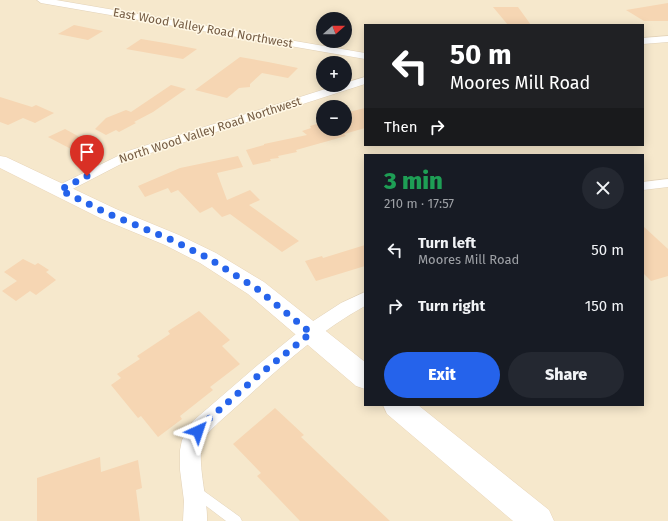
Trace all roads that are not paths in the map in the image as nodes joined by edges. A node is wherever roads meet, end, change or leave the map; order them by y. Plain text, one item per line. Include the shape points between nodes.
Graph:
1 (41, 0) edge
2 (668, 38) edge
3 (644, 41) edge
4 (364, 56) edge
5 (364, 80) edge
6 (0, 161) edge
7 (668, 183) edge
8 (644, 186) edge
9 (60, 190) junction
10 (364, 299) edge
11 (311, 333) junction
12 (364, 377) edge
13 (398, 406) edge
14 (195, 490) junction
15 (195, 521) edge
16 (236, 521) edge
17 (538, 521) edge

1 - 4 street, East Wood Valley Road Northwest
2 - 3 street
5 - 9 street, North Wood Valley Road Northwest via 133,154
6 - 9 street
7 - 8 street
9 - 11 street via 208,258 256,288
10 - 11 street
11 - 12 street
11 - 14 street via 203,424 194,438 190,454
13 - 17 street
14 - 15 street
14 - 16 lane

